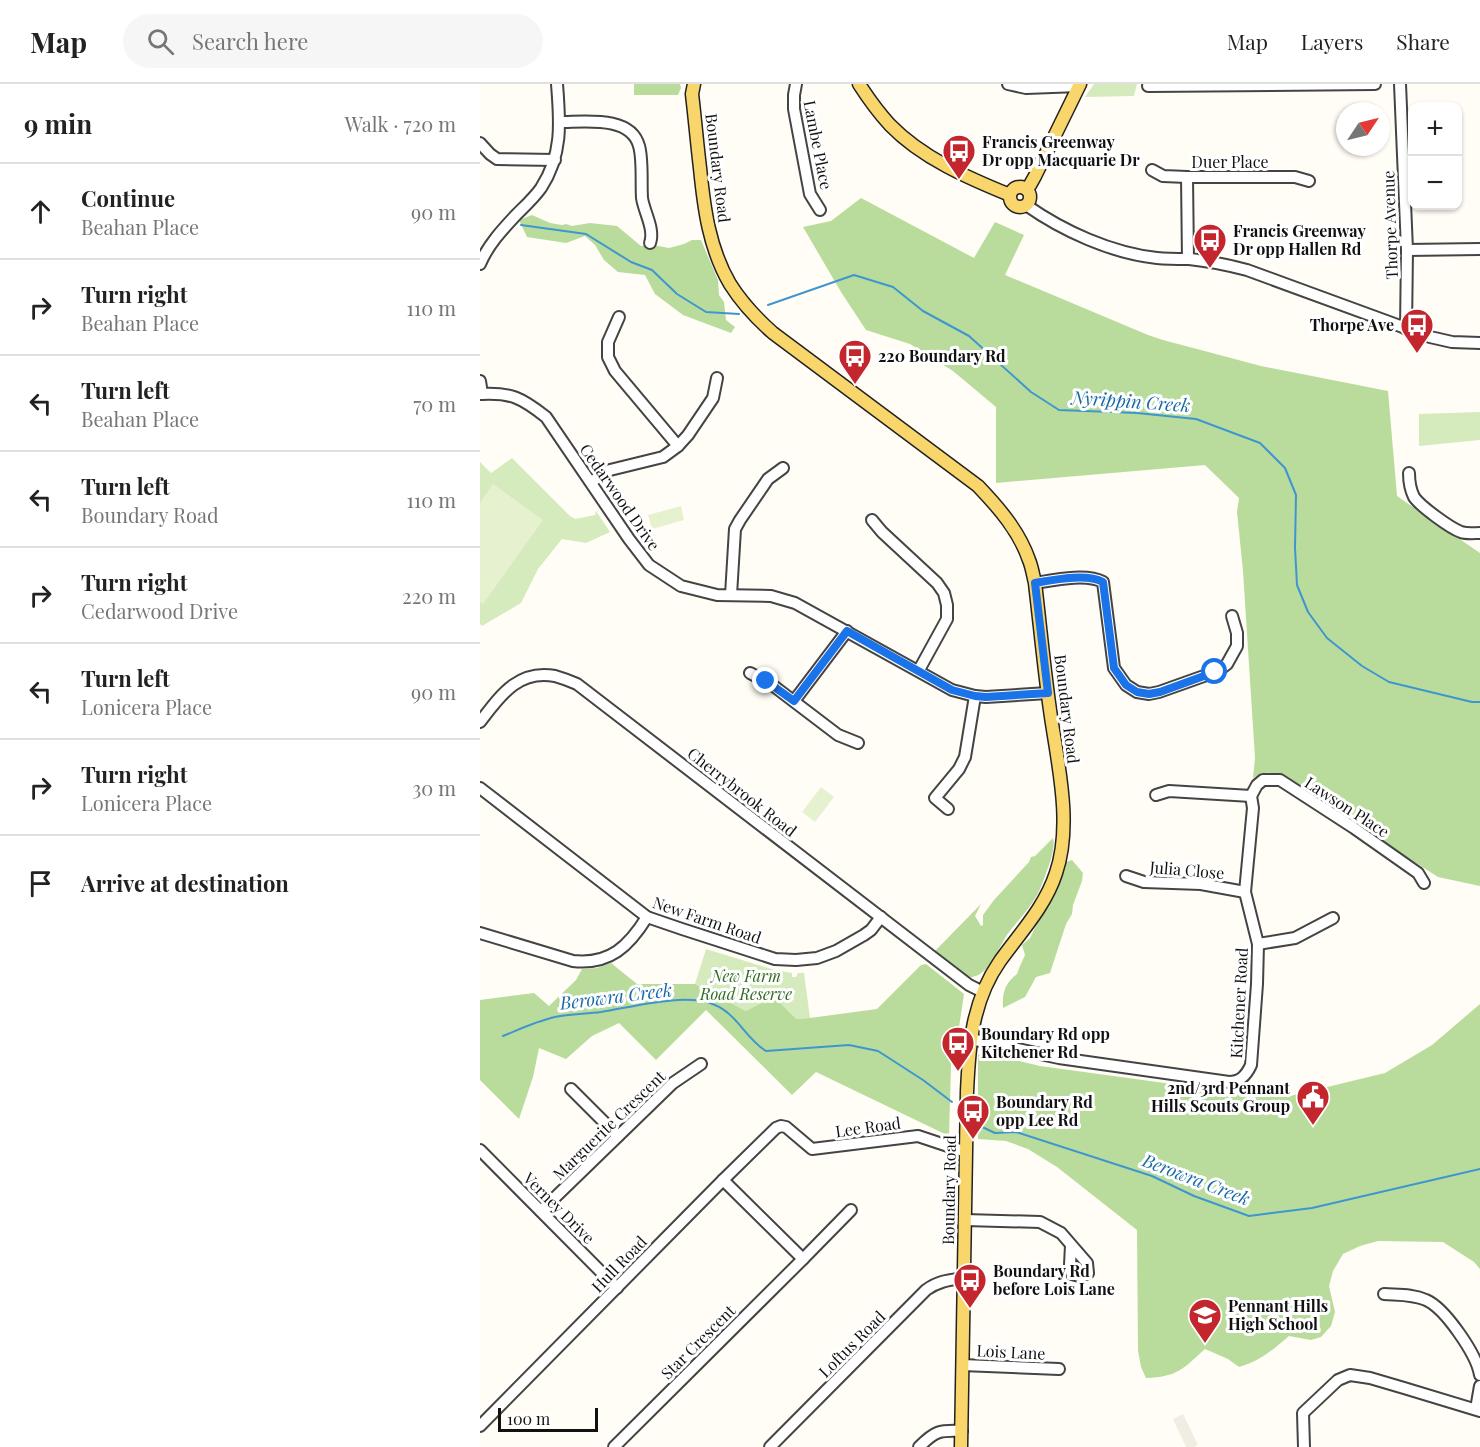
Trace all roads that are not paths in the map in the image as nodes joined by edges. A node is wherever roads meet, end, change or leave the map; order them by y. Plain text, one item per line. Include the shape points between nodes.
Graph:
1 (557, 84) edge
2 (796, 84) edge
3 (859, 84) edge
4 (1008, 84) edge
5 (1367, 84) edge
6 (1375, 84) edge
7 (1400, 84) edge
8 (1079, 85) edge
9 (1264, 85) edge
10 (1148, 86) dead end
11 (691, 87) edge
12 (560, 122) junction
13 (480, 143) edge
14 (555, 160) junction
15 (1152, 170) dead end
16 (1187, 177) junction
17 (1309, 181) dead end
18 (1026, 189) junction
19 (1010, 195) junction
20 (1026, 205) junction
21 (820, 210) dead end
22 (650, 243) dead end
23 (1480, 249) edge
24 (1407, 250) junction
25 (1188, 259) junction
26 (480, 264) edge
27 (618, 317) dead end
28 (1407, 329) junction
29 (1480, 343) edge
30 (717, 378) dead end
31 (480, 381) edge
32 (481, 394) edge
33 (678, 446) junction
34 (783, 468) dead end
35 (1409, 473) dead end
36 (591, 482) junction
37 (872, 520) dead end
38 (1480, 533) edge
39 (1035, 583) junction
40 (731, 595) junction
41 (1232, 616) dead end
42 (847, 631) junction
43 (919, 670) junction
44 (750, 673) dead end
45 (1048, 693) junction
46 (975, 696) junction
47 (794, 701) junction
48 (480, 722) edge
49 (858, 743) dead end
50 (480, 789) edge
51 (1156, 795) dead end
52 (1251, 796) junction
53 (948, 809) dead end
54 (1126, 876) dead end
55 (1424, 883) dead end
56 (1245, 892) junction
57 (647, 917) junction
58 (880, 917) junction
59 (1333, 918) dead end
60 (480, 933) edge
61 (1258, 944) junction
62 (983, 992) junction
63 (971, 1039) junction
64 (701, 1064) dead end
65 (571, 1089) dead end
66 (781, 1126) joint
67 (618, 1136) junction
68 (480, 1150) edge
69 (966, 1152) junction
70 (723, 1180) junction
71 (851, 1209) dead end
72 (542, 1211) junction
73 (965, 1220) junction
74 (1071, 1245) dead end
75 (803, 1259) junction
76 (964, 1278) junction
77 (617, 1288) junction
78 (1384, 1294) dead end
79 (962, 1365) junction
80 (1059, 1370) dead end
81 (1480, 1375) edge
82 (1480, 1386) edge
83 (1478, 1410) edge
84 (480, 1426) edge
85 (962, 1431) junction
86 (614, 1447) edge
87 (770, 1447) edge
88 (919, 1447) edge
89 (961, 1447) edge
90 (1304, 1447) edge

1 - 12 street
2 - 21 street, Lambe Place via 794,109 810,194
3 - 19 main road via 884,118 913,145
4 - 8 street via 1026,88
5 - 6 street
5 - 9 street
7 - 24 street, Thorpe Avenue
8 - 18 main road
9 - 10 street
11 - 39 main road, Boundary Road via 704,209 711,239 730,285 773,333 978,486 1011,526 1029,560
12 - 14 street
12 - 22 street via 608,122 634,136 639,144
13 - 14 street via 497,159
14 - 26 street via 541,188 497,236
15 - 16 street, Duer Place via 1163,176
16 - 17 street, Duer Place via 1295,177
16 - 25 street
18 - 19 main road via 1017,187
18 - 20 main road via 1030,194
19 - 20 main road via 1015,205
20 - 25 street via 1113,249 1156,258
23 - 24 street
24 - 28 street, Thorpe Avenue
25 - 28 street via 1247,270
27 - 33 street via 608,342 608,357
28 - 29 street via 1441,340
30 - 33 street via 713,398
31 - 32 street
32 - 36 street, Cedarwood Drive via 506,394 546,417
33 - 36 street via 663,458 610,470
34 - 40 street via 768,479 735,529
35 - 38 street via 1413,495 1419,503 1452,528
36 - 40 street, Cedarwood Drive via 649,565 681,586
37 - 43 street via 944,593 947,619
39 - 41 street via 1061,578 1103,582 1114,668 1126,685 1137,692 1160,692 1222,669 1237,646
39 - 45 main road, Boundary Road
40 - 42 street, Cedarwood Drive via 771,596 795,603
42 - 43 street, Cedarwood Drive
42 - 47 street
43 - 46 street, Cedarwood Drive via 952,690
44 - 47 street
45 - 46 street, Cedarwood Drive
45 - 62 main road, Boundary Road via 1063,809 1061,852 1047,893
46 - 53 street via 965,757 935,798
47 - 49 street via 838,735
48 - 58 street, Cherrybrook Road via 519,680 546,675 577,684
50 - 57 street, New Farm Road
51 - 52 street via 1169,791
52 - 55 street, Lawson Place via 1263,780 1280,780 1409,866
52 - 56 street, Kitchener Road
54 - 56 street, Julia Close via 1144,882 1201,884
56 - 61 street, Kitchener Road
57 - 58 street, New Farm Road via 775,959 796,960 836,951 871,930
57 - 60 street via 638,933 615,953 587,962
58 - 62 street, Cherrybrook Road
59 - 61 street via 1295,938
61 - 63 street, Kitchener Road via 1251,1065 1244,1077 1235,1082 1059,1058
62 - 63 main road, Boundary Road
63 - 69 main road, Boundary Road
64 - 67 street, Marguerite Crescent via 673,1083
65 - 67 street
66 - 69 street, Lee Road via 812,1149 918,1136
66 - 70 street, Hull Road
67 - 72 street, Marguerite Crescent
68 - 72 street, Verney Drive
69 - 73 main road, Boundary Road
70 - 75 street
70 - 77 street, Hull Road
71 - 75 street, Star Crescent
72 - 77 street, Verney Drive
73 - 74 street via 1040,1222 1061,1233
73 - 76 main road, Boundary Road
75 - 86 street, Star Crescent
76 - 79 main road, Boundary Road
76 - 87 street, Loftus Road via 945,1280 926,1290
77 - 84 street, Hull Road
78 - 81 street via 1414,1296 1434,1305 1472,1352
79 - 80 street, Lois Lane
79 - 85 main road, Boundary Road
82 - 83 street
83 - 90 street via 1350,1375 1338,1380 1304,1413
85 - 88 street via 938,1431
85 - 89 main road, Boundary Road

